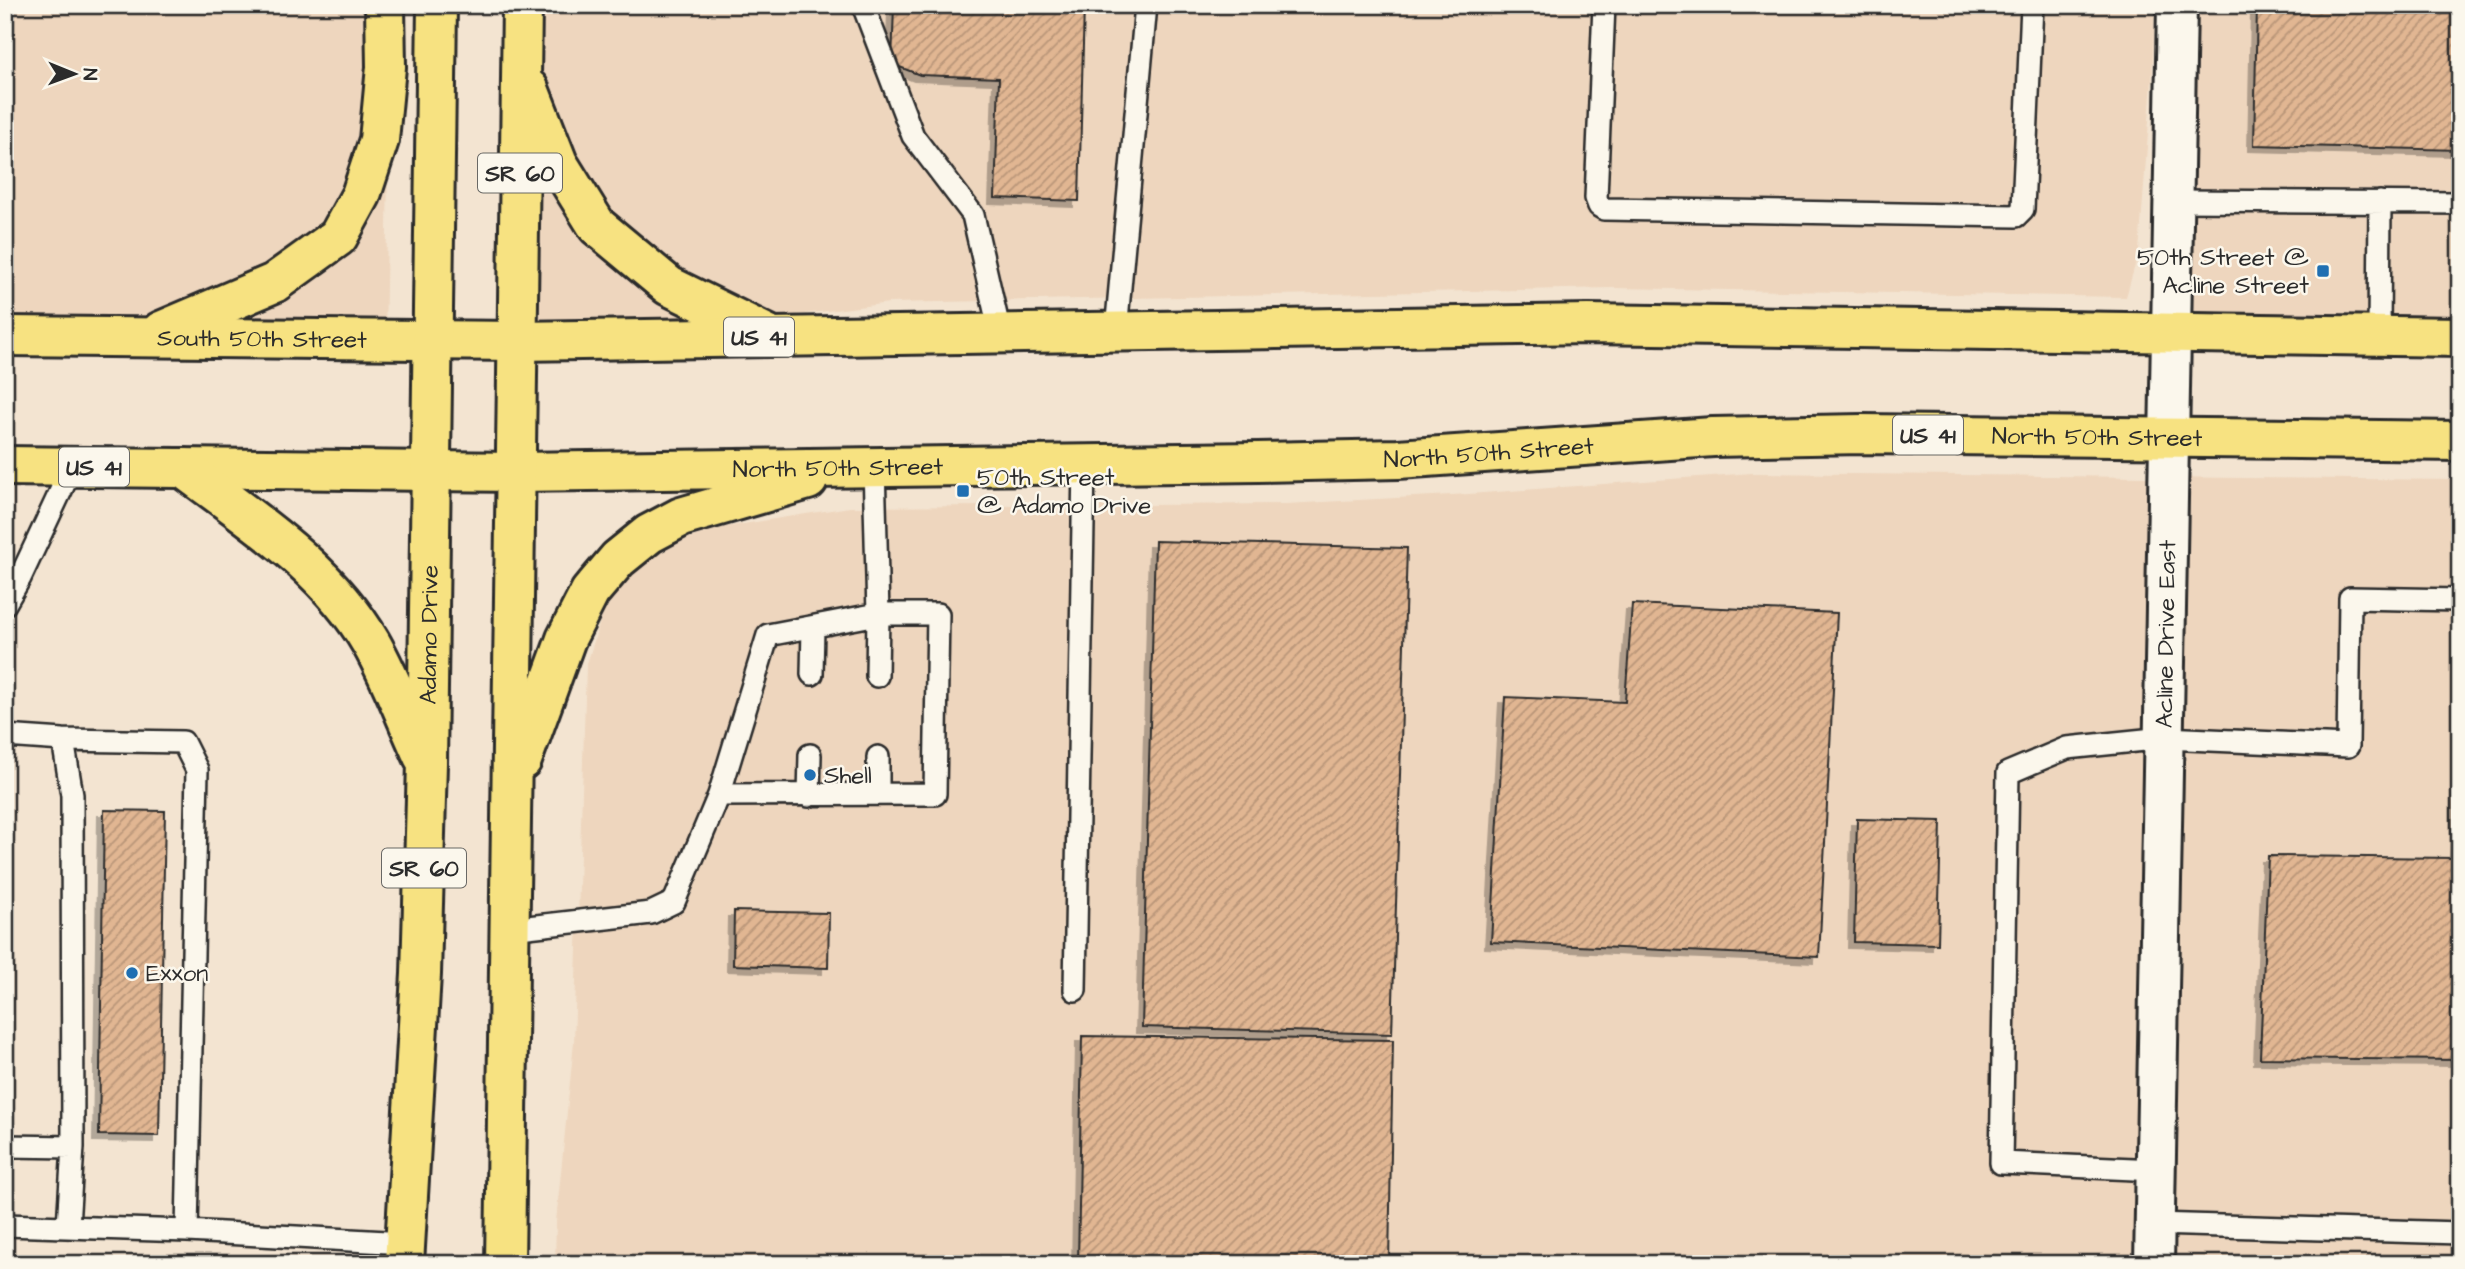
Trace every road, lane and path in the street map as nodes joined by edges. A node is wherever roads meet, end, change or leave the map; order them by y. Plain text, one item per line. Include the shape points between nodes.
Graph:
1 (385, 5) edge
2 (437, 5) edge
3 (523, 5) edge
4 (863, 5) edge
5 (1146, 5) edge
6 (1604, 5) edge
7 (2032, 5) edge
8 (2177, 5) edge
9 (522, 71) junction
10 (2174, 201) junction
11 (2380, 202) junction
12 (2460, 203) edge
13 (1116, 331) junction
14 (1000, 333) junction
15 (2171, 333) junction
16 (5, 336) edge
17 (2379, 336) junction
18 (148, 337) junction
19 (772, 337) junction
20 (2460, 337) edge
21 (433, 341) junction
22 (518, 341) junction
23 (2169, 437) junction
24 (2460, 441) edge
25 (1084, 464) junction
26 (5, 466) edge
27 (72, 467) junction
28 (860, 467) junction
29 (183, 468) junction
30 (431, 472) junction
31 (516, 472) junction
32 (2460, 600) edge
33 (5, 604) edge
34 (878, 614) junction
35 (813, 628) junction
36 (812, 674) dead end
37 (877, 676) dead end
38 (5, 736) edge
39 (2164, 738) junction
40 (63, 740) junction
41 (810, 755) dead end
42 (878, 757) dead end
43 (427, 763) junction
44 (512, 788) junction
45 (878, 793) junction
46 (719, 794) junction
47 (809, 796) junction
48 (510, 929) junction
49 (1075, 990) dead end
50 (5, 1146) edge
51 (73, 1147) junction
52 (2156, 1170) junction
53 (5, 1224) edge
54 (2155, 1224) junction
55 (68, 1226) junction
56 (187, 1231) junction
57 (2460, 1233) edge
58 (405, 1254) edge
59 (505, 1264) edge
60 (2154, 1264) edge

1 - 18 main road via 386,67 379,140 361,195 338,237 274,283
2 - 21 main road, Adamo Drive / SR 60
3 - 9 main road, SR 60
4 - 14 lane via 913,136 973,215
5 - 13 lane
6 - 7 lane via 1596,198 1604,209 2016,216 2023,209
8 - 10 street, Acline Drive East
9 - 19 main road via 558,163 597,226 670,286
9 - 22 main road, SR 60
10 - 11 lane
10 - 15 street, Acline Drive East
11 - 12 lane
11 - 17 lane
13 - 14 main road, US 41
13 - 15 main road, US 41 via 1588,324
14 - 19 main road, US 41
15 - 17 main road, US 41
15 - 23 street, Acline Drive East
16 - 18 main road, South 50th Street / US 41
17 - 20 main road, US 41
18 - 21 main road, South 50th Street / US 41
19 - 22 main road, US 41
21 - 22 main road, South 50th Street / US 41
21 - 30 main road, Adamo Drive / SR 60
22 - 31 main road, SR 60
23 - 24 main road, North 50th Street / US 41
23 - 25 main road, North 50th Street / US 41 via 1713,437 1398,458
23 - 39 street, Acline Drive East
25 - 28 main road, North 50th Street / US 41
25 - 49 lane
26 - 27 main road, US 41
27 - 29 main road, US 41
27 - 33 lane
28 - 31 main road, North 50th Street / US 41
28 - 34 lane
28 - 44 main road via 681,517 649,534 618,559 590,592 566,639
29 - 30 main road, US 41
29 - 43 main road via 319,574 371,643
30 - 31 main road, US 41
30 - 43 main road, Adamo Drive / SR 60
31 - 44 main road, SR 60
32 - 39 lane via 2350,598 2347,746
34 - 35 lane
34 - 37 lane
34 - 45 lane via 938,614 935,794
35 - 36 lane
35 - 46 lane via 768,635
38 - 40 lane
39 - 52 street, Acline Drive East
39 - 52 lane via 2067,748 2008,773 2001,1163
40 - 51 lane via 72,795
40 - 56 lane via 183,742 197,770
41 - 47 lane
42 - 45 lane
43 - 58 main road, Adamo Drive / SR 60
44 - 48 main road, SR 60
45 - 47 lane
46 - 47 lane
46 - 48 lane via 674,902 651,913
48 - 59 main road, SR 60
50 - 51 lane
51 - 55 lane
52 - 54 street, Acline Drive East
53 - 55 lane
54 - 57 lane
54 - 60 street, Acline Drive East
55 - 56 lane
56 - 58 lane

